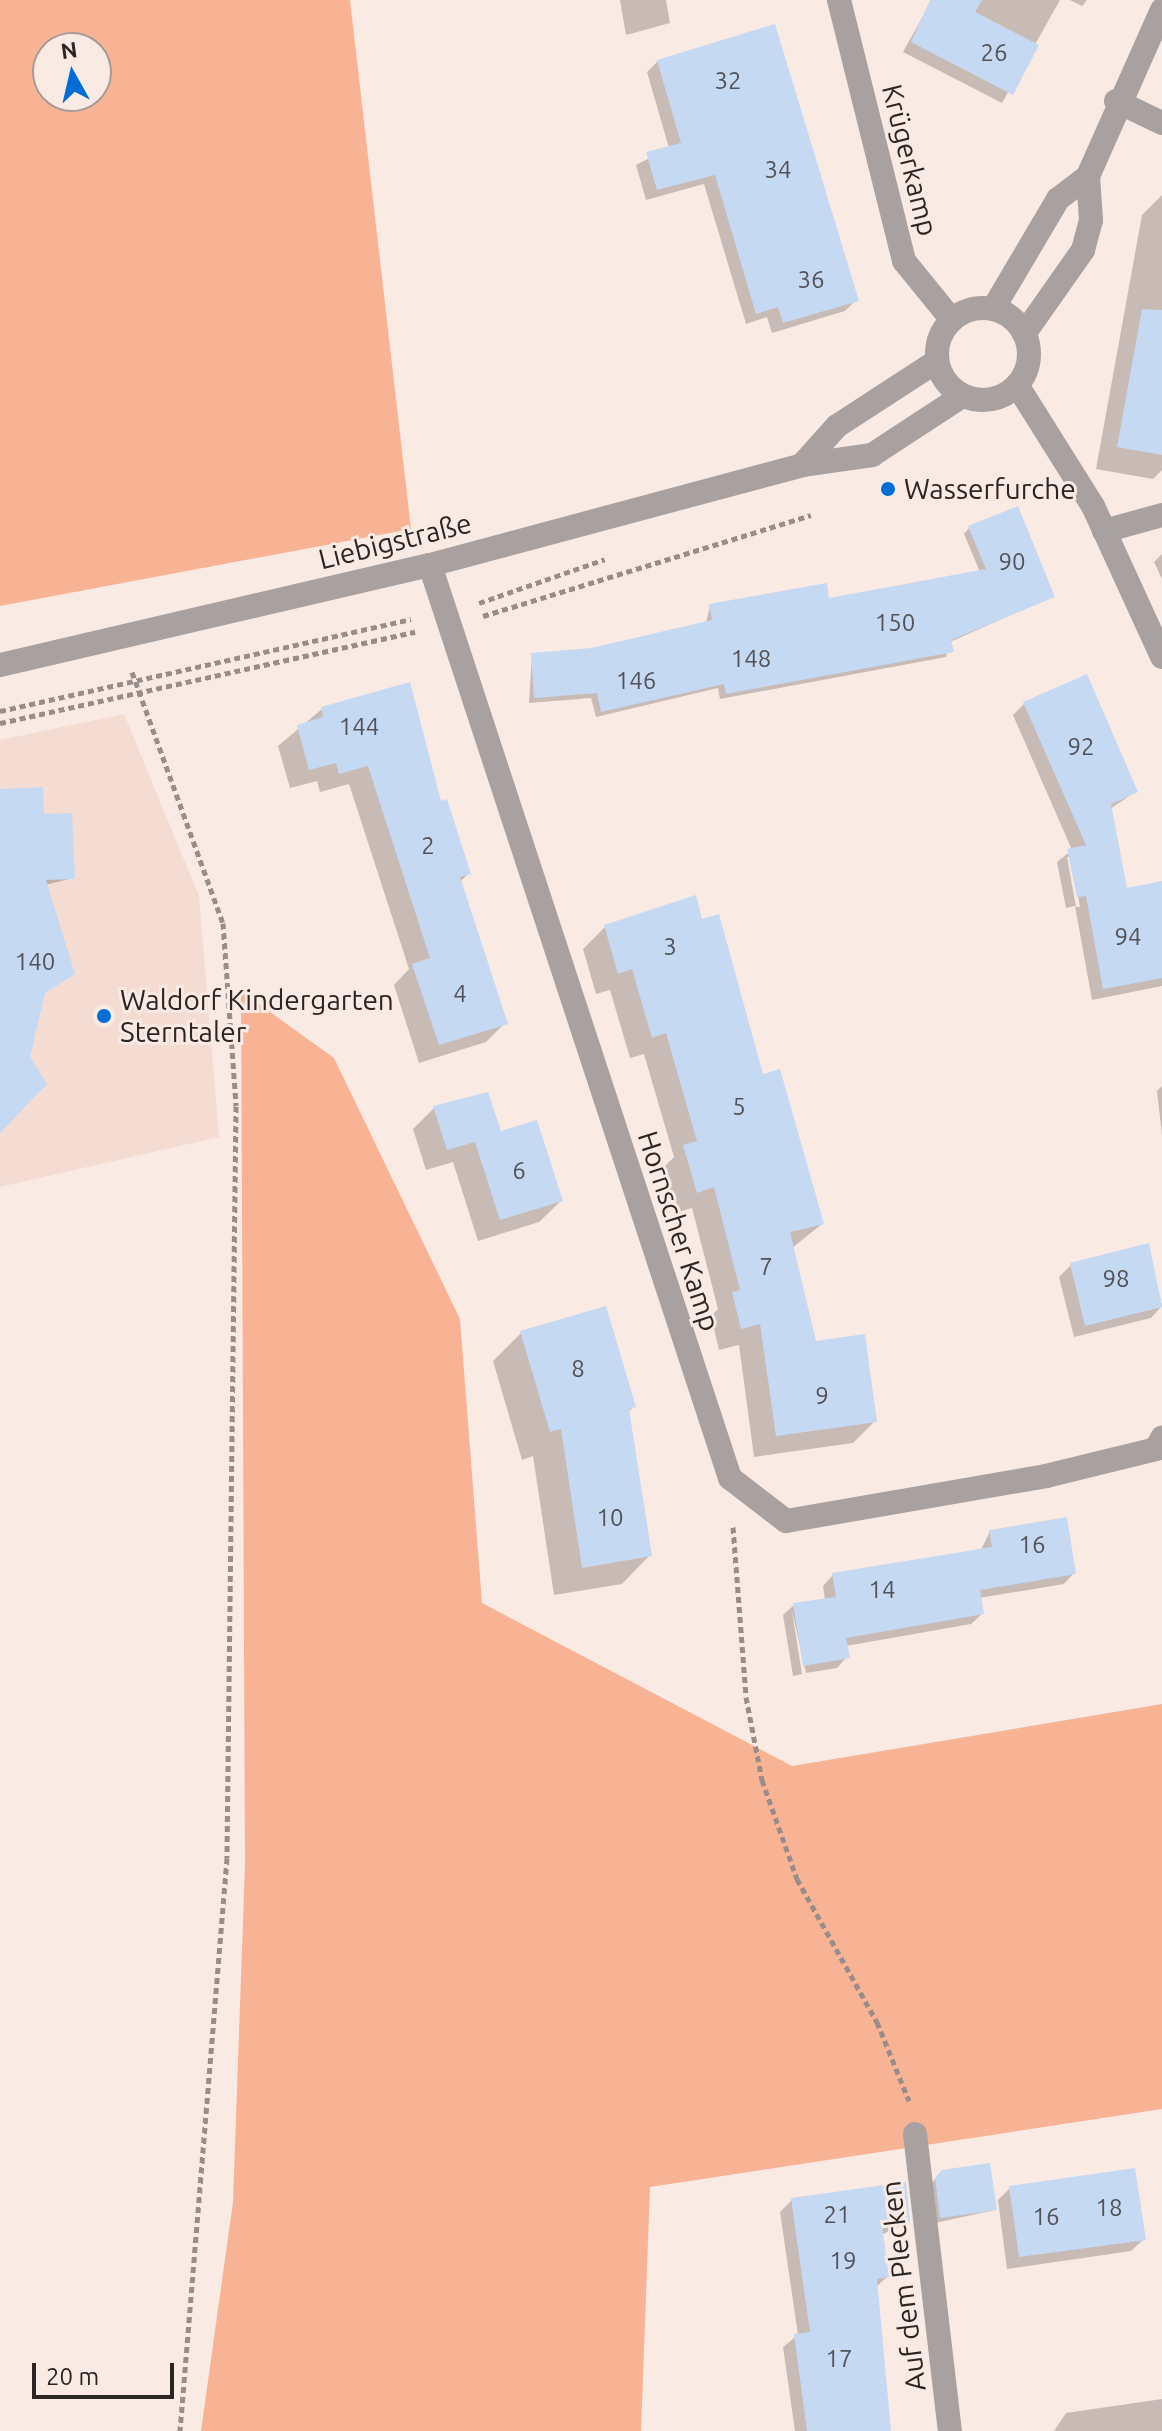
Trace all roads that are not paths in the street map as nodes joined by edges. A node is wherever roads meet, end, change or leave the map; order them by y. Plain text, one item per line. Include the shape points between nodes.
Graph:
1 (839, 0) edge
2 (1162, 10) edge
3 (1116, 101) junction
4 (1162, 123) edge
5 (1088, 176) junction
6 (993, 309) junction
7 (952, 320) junction
8 (1024, 334) junction
9 (937, 361) junction
10 (1017, 385) junction
11 (962, 396) junction
12 (802, 465) junction
13 (1162, 515) edge
14 (1104, 531) junction
15 (430, 565) junction
16 (1162, 657) edge
17 (0, 665) edge
18 (1162, 1438) edge
19 (915, 2134) road end
20 (950, 2431) edge

1 - 7 street, Krügerkamp via 904,261
2 - 3 street
3 - 4 street
3 - 5 street
5 - 6 street via 1058,199
5 - 8 street via 1091,220 1083,250
6 - 7 street
6 - 8 street
7 - 9 street
8 - 10 street via 1029,361
9 - 11 street
9 - 12 street via 837,426
10 - 11 street via 991,400
10 - 14 street
11 - 12 street, Liebigstraße via 872,455
12 - 15 street, Liebigstraße
13 - 14 street
14 - 16 street
15 - 17 street, Liebigstraße
15 - 18 street, Hornscher Kamp via 445,625 730,1478 786,1521 1046,1476 1156,1449
19 - 20 street, Auf dem Plecken

